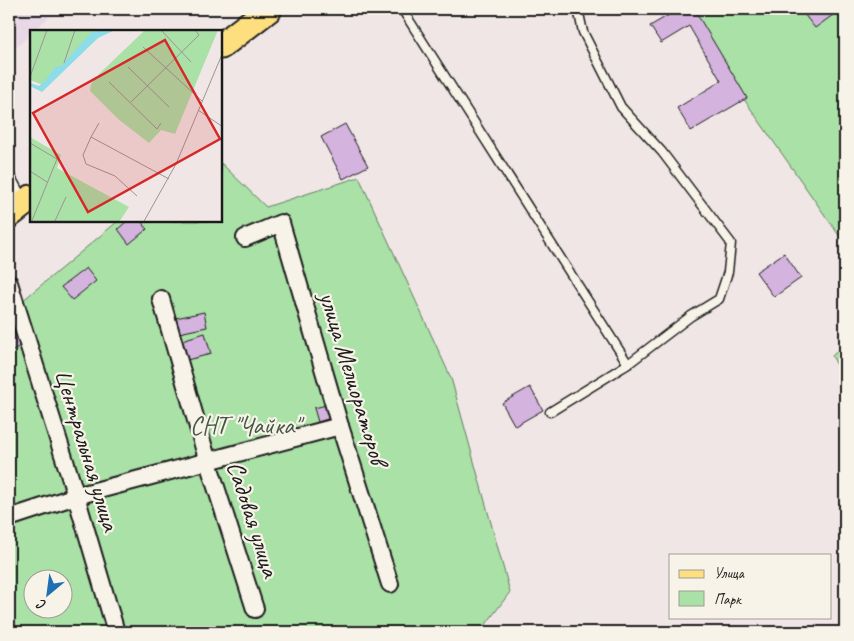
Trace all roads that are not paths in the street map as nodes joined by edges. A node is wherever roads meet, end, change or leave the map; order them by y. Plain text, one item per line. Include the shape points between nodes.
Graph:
1 (269, 9) edge
2 (402, 9) edge
3 (578, 9) edge
4 (222, 45) edge
5 (9, 174) edge
6 (22, 205) edge
7 (245, 238) dead end
8 (9, 283) edge
9 (161, 299) dead end
10 (628, 364) junction
11 (550, 412) dead end
12 (340, 426) junction
13 (208, 462) junction
14 (76, 496) junction
15 (9, 518) edge
16 (390, 584) dead end
17 (255, 609) dead end
18 (116, 632) edge

1 - 4 main road
2 - 10 lane
3 - 10 lane via 583,32 621,107 662,152 731,243 728,272 719,299
5 - 6 lane
7 - 12 street, улица Мелиораторов via 281,223
8 - 14 street, Центральная улица
9 - 13 street, Садовая улица
10 - 11 lane
12 - 13 street
12 - 16 street, улица Мелиораторов
13 - 14 street
13 - 17 street, Садовая улица
14 - 15 street
14 - 18 street, Центральная улица

